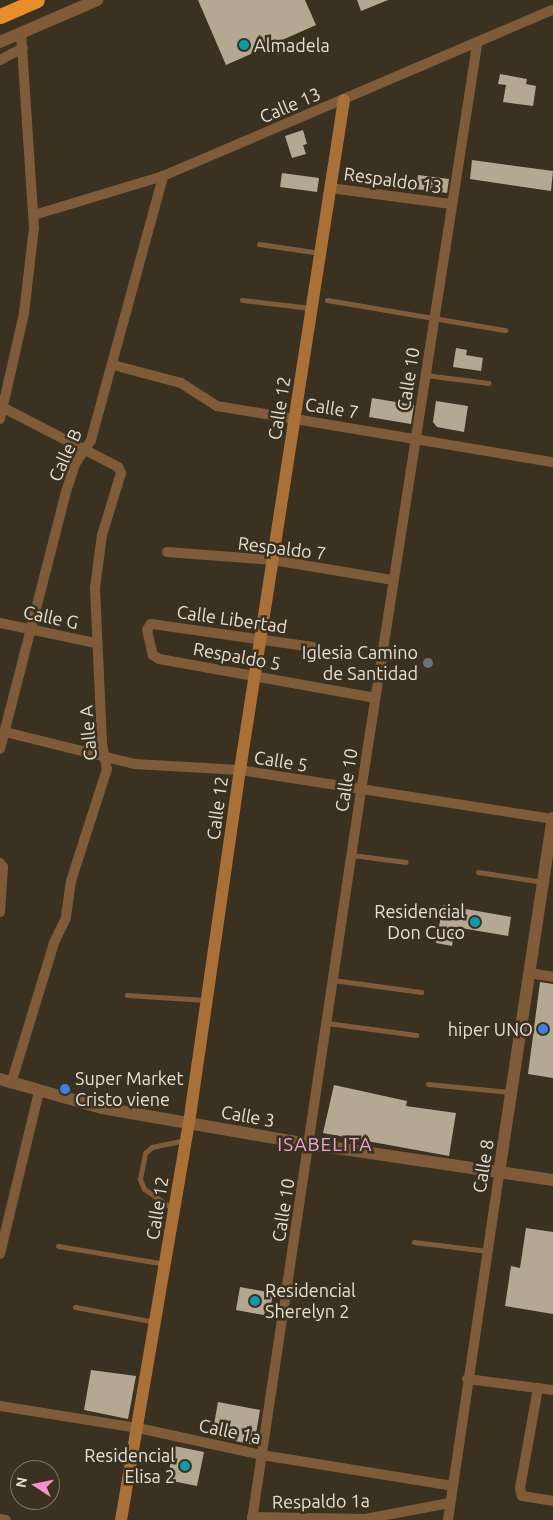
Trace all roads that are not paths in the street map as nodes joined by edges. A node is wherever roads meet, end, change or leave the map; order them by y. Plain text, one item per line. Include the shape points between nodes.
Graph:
1 (37, 0) edge
2 (97, 0) edge
3 (553, 10) edge
4 (0, 16) edge
5 (21, 33) junction
6 (0, 42) edge
7 (477, 45) junction
8 (23, 48) junction
9 (0, 60) edge
10 (344, 100) junction
11 (163, 176) junction
12 (330, 188) junction
13 (451, 204) junction
14 (34, 215) junction
15 (259, 244) dead end
16 (320, 253) junction
17 (242, 300) dead end
18 (327, 300) dead end
19 (312, 308) junction
20 (433, 320) junction
21 (505, 330) dead end
22 (113, 365) junction
23 (425, 375) junction
24 (488, 383) dead end
25 (2, 407) edge
26 (295, 418) junction
27 (0, 419) edge
28 (415, 438) junction
29 (82, 452) junction
30 (553, 462) edge
31 (167, 552) dead end
32 (272, 560) junction
33 (393, 580) junction
34 (0, 623) edge
35 (148, 627) joint
36 (29, 629) junction
37 (260, 641) junction
38 (96, 643) junction
39 (312, 647) dead end
40 (254, 676) junction
41 (375, 698) junction
42 (5, 732) junction
43 (0, 749) edge
44 (106, 756) junction
45 (240, 770) junction
46 (360, 791) junction
47 (553, 818) edge
48 (351, 855) junction
49 (406, 862) dead end
50 (0, 863) edge
51 (478, 872) dead end
52 (543, 882) junction
53 (0, 912) edge
54 (529, 973) junction
55 (553, 977) edge
56 (333, 980) junction
57 (421, 992) dead end
58 (127, 995) dead end
59 (207, 1000) junction
60 (327, 1023) junction
61 (416, 1035) dead end
62 (5, 1082) edge
63 (428, 1084) dead end
64 (39, 1092) junction
65 (511, 1092) junction
66 (189, 1123) junction
67 (186, 1139) junction
68 (310, 1144) junction
69 (499, 1174) junction
70 (553, 1180) edge
71 (174, 1210) junction
72 (414, 1242) dead end
73 (58, 1246) dead end
74 (487, 1251) junction
75 (0, 1254) edge
76 (165, 1264) junction
77 (75, 1308) dead end
78 (156, 1322) junction
79 (467, 1379) junction
80 (538, 1388) junction
81 (553, 1390) edge
82 (0, 1406) edge
83 (138, 1428) junction
84 (262, 1455) junction
85 (453, 1486) junction
86 (553, 1501) edge
87 (450, 1503) junction
88 (0, 1519) edge
89 (252, 1519) edge
90 (6, 1520) edge
91 (121, 1520) edge
92 (448, 1520) edge

1 - 4 highway
2 - 5 street
3 - 7 street, Calle 13
5 - 6 street
5 - 8 street
7 - 10 street, Calle 13
7 - 13 street, Calle 10
8 - 9 street
8 - 14 street
10 - 11 street, Calle 13
10 - 12 main road, Calle 12
11 - 14 street, Calle 13
11 - 22 street, Calle B
12 - 13 street, Respaldo 13
12 - 16 main road, Calle 12
13 - 20 street, Calle 10
14 - 25 street via 24,313
15 - 16 lane
16 - 19 main road, Calle 12
17 - 19 lane
18 - 20 lane
19 - 26 main road, Calle 12
20 - 21 lane
20 - 23 street, Calle 10
22 - 26 street, Calle 7 via 181,382 217,406
22 - 29 street, Calle B via 91,440
23 - 24 lane
23 - 28 street, Calle 10
25 - 27 street
25 - 29 street
26 - 28 street, Calle 7
26 - 32 main road, Calle 12
28 - 30 street, Calle 7
28 - 33 street, Calle 10
29 - 36 street, Calle B via 65,495
29 - 38 street, Calle A via 118,467 122,473 102,535 95,588
31 - 32 street, Respaldo 7
32 - 33 street, Respaldo 7
32 - 37 main road, Calle 12
33 - 41 street, Calle 10
34 - 36 street, Calle G
35 - 37 street, Calle Libertad via 151,624
35 - 40 street, Respaldo 5 via 154,655 159,659
36 - 38 street, Calle G
36 - 42 street, Calle B
37 - 39 street, Calle Libertad
37 - 40 main road, Calle 12
38 - 44 street, Calle A via 102,744
40 - 41 street, Respaldo 5
40 - 45 main road, Calle 12
41 - 46 street, Calle 10
42 - 43 street, Calle B
42 - 44 street, Calle 5
44 - 45 street, Calle 5 via 134,764
44 - 62 street, Calle A via 106,771 71,881 66,918 51,951
45 - 46 street, Calle 5
45 - 59 main road, Calle 12
46 - 47 street, Calle 5
46 - 48 street, Calle 10
47 - 52 street, Calle 8
48 - 49 lane
48 - 56 street, Calle 10
50 - 53 street via 3,867
51 - 52 lane
52 - 54 street, Calle 8
54 - 55 street
54 - 65 street, Calle 8
56 - 57 lane
56 - 60 street, Calle 10
58 - 59 lane
59 - 66 main road, Calle 12
60 - 61 lane
60 - 68 street, Calle 10
62 - 64 street, Calle 3
63 - 65 lane
64 - 66 street, Calle 3 via 102,1108
64 - 75 street
65 - 69 street, Calle 8
66 - 67 main road, Calle 12
66 - 68 street, Calle 3
67 - 71 main road, Calle 12
67 - 71 lane via 152,1147 145,1153 140,1179 144,1189
68 - 69 street, Calle 3
68 - 84 street, Calle 10
69 - 70 street, Calle 3
69 - 74 street, Calle 8
71 - 76 main road, Calle 12
72 - 74 lane
73 - 76 lane
74 - 79 street, Calle 8
76 - 78 main road, Calle 12
77 - 78 lane
78 - 83 main road, Calle 12
79 - 80 street
79 - 85 street, Calle 8
80 - 81 street
80 - 86 street via 520,1488 522,1496
82 - 83 street, Calle 1a
83 - 84 street, Calle 1a
83 - 91 main road, Calle 12
84 - 85 street, Calle 1a
84 - 89 street, Calle 10
85 - 87 street, Calle 8
87 - 89 street, Respaldo 1a via 365,1519
87 - 92 street, Calle 8
88 - 90 street

